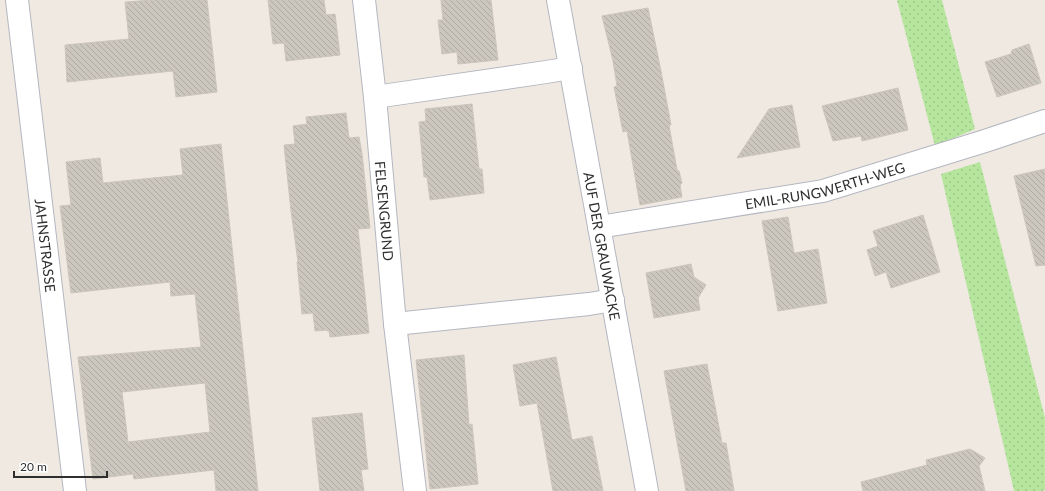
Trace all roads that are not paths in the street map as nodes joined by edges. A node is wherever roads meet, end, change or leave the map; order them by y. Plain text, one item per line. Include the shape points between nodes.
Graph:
1 (17, 0) edge
2 (364, 0) edge
3 (558, 0) edge
4 (571, 68) junction
5 (375, 97) junction
6 (1045, 121) edge
7 (599, 227) junction
8 (612, 300) junction
9 (395, 324) junction
10 (75, 491) edge
11 (416, 491) edge
12 (647, 491) edge

1 - 10 street, JAHNSTRASSE
2 - 5 street, FELSENGRUND
3 - 4 street, AUF DER GRAUWACKE
4 - 5 street
4 - 7 street, AUF DER GRAUWACKE
5 - 9 street, FELSENGRUND
6 - 7 street, EMIL-RUNGWERTH-WEG via 823,192
7 - 8 street, AUF DER GRAUWACKE
8 - 9 street
8 - 12 street, AUF DER GRAUWACKE
9 - 11 street, FELSENGRUND

